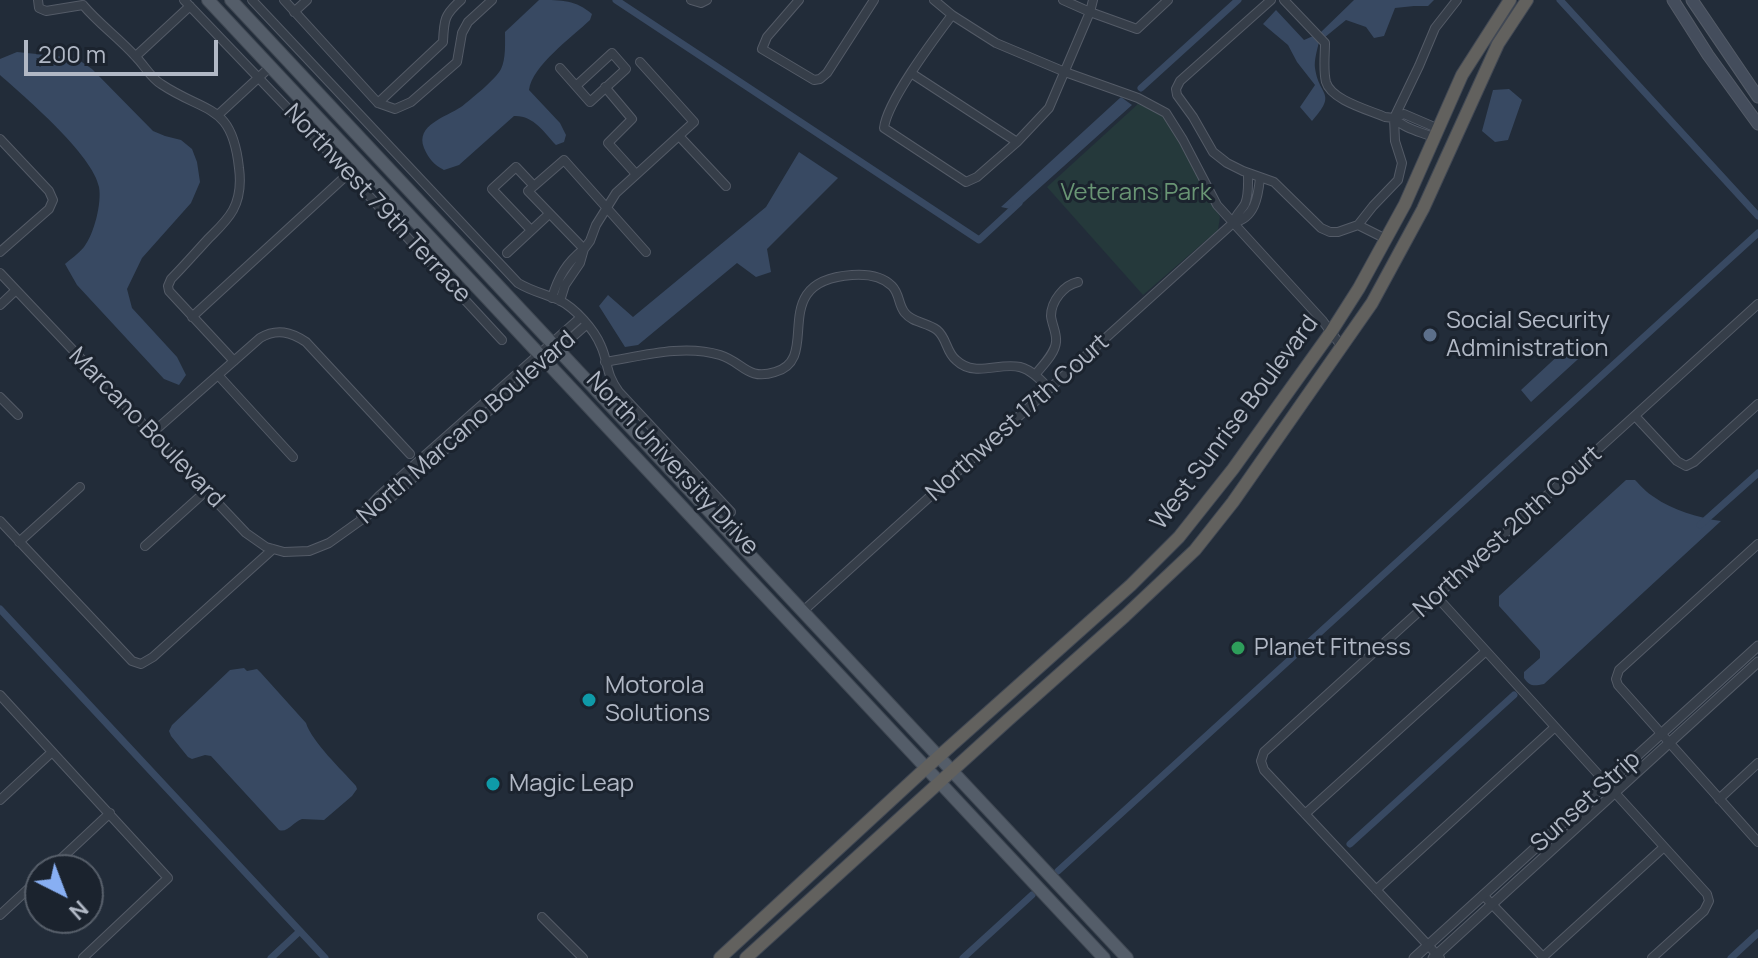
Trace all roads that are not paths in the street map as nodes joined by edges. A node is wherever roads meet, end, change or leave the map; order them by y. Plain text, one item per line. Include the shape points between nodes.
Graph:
1 (38, 0) edge
2 (208, 0) edge
3 (231, 0) edge
4 (252, 0) edge
5 (284, 0) edge
6 (307, 0) edge
7 (461, 0) edge
8 (492, 0) edge
9 (691, 0) edge
10 (799, 0) edge
11 (874, 0) edge
12 (934, 0) edge
13 (1063, 0) edge
14 (1093, 0) edge
15 (1168, 0) edge
16 (1271, 0) edge
17 (1284, 0) edge
18 (1457, 0) edge
19 (1510, 0) edge
20 (1527, 0) edge
21 (1673, 0) edge
22 (1692, 0) edge
23 (84, 2) edge
24 (704, 2) edge
25 (187, 3) edge
26 (294, 12) junction
27 (1090, 12) junction
28 (952, 15) junction
29 (276, 49) junction
30 (258, 54) junction
31 (136, 56) junction
32 (640, 62) dead end
33 (270, 67) junction
34 (560, 68) dead end
35 (1065, 72) junction
36 (911, 73) junction
37 (259, 78) junction
38 (576, 86) junction
39 (605, 87) junction
40 (1758, 97) edge
41 (378, 103) junction
42 (218, 115) junction
43 (1394, 118) junction
44 (1758, 124) edge
45 (1437, 133) junction
46 (679, 136) junction
47 (0, 139) edge
48 (1017, 142) junction
49 (1248, 173) junction
50 (348, 174) junction
51 (636, 174) junction
52 (1260, 178) junction
53 (534, 186) junction
54 (726, 186) dead end
55 (608, 209) junction
56 (549, 214) junction
57 (1233, 223) junction
58 (1358, 225) junction
59 (531, 230) junction
60 (1386, 239) junction
61 (584, 249) junction
62 (0, 252) edge
63 (646, 252) dead end
64 (507, 253) dead end
65 (0, 273) edge
66 (1078, 282) dead end
67 (15, 291) junction
68 (556, 299) junction
69 (1758, 304) edge
70 (0, 305) edge
71 (192, 317) junction
72 (583, 321) junction
73 (1331, 332) junction
74 (502, 340) dead end
75 (554, 347) junction
76 (1342, 347) junction
77 (541, 358) junction
78 (234, 361) junction
79 (605, 362) junction
80 (218, 375) junction
81 (1035, 375) junction
82 (1049, 389) junction
83 (0, 397) edge
84 (1758, 404) edge
85 (18, 415) dead end
86 (1635, 416) junction
87 (151, 434) junction
88 (410, 454) dead end
89 (293, 457) dead end
90 (648, 471) junction
91 (1227, 478) junction
92 (684, 486) junction
93 (80, 487) dead end
94 (1242, 488) junction
95 (206, 491) junction
96 (731, 512) dead end
97 (0, 521) edge
98 (19, 542) junction
99 (1758, 544) edge
100 (145, 546) dead end
101 (273, 549) junction
102 (1437, 597) junction
103 (781, 611) junction
104 (802, 612) junction
105 (793, 625) junction
106 (820, 630) junction
107 (1758, 646) edge
108 (1486, 651) junction
109 (1758, 662) edge
110 (0, 695) edge
111 (1555, 727) junction
112 (1660, 734) junction
113 (1669, 743) junction
114 (52, 752) junction
115 (939, 756) junction
116 (1758, 763) edge
117 (926, 768) junction
118 (952, 770) junction
119 (940, 781) junction
120 (1606, 783) junction
121 (1614, 792) junction
122 (1719, 799) junction
123 (0, 800) edge
124 (110, 813) junction
125 (1305, 814) junction
126 (1758, 842) edge
127 (1664, 847) junction
128 (66, 854) edge
129 (1376, 890) junction
130 (24, 893) edge
131 (1483, 895) junction
132 (1492, 904) junction
133 (0, 915) edge
134 (542, 917) dead end
135 (1428, 945) junction
136 (1437, 957) edge
137 (83, 958) edge
138 (583, 958) edge
139 (720, 958) edge
140 (746, 958) edge
141 (1104, 958) edge
142 (1127, 958) edge
143 (1414, 958) edge
144 (1543, 958) edge
145 (1652, 958) edge

1 - 23 street via 46,11
2 - 30 main road, North University Drive
3 - 29 main road, North University Drive
4 - 68 street via 518,283
5 - 26 street
6 - 26 street
7 - 41 street via 444,21 443,42
8 - 41 street via 468,22 457,62 429,88 403,107
9 - 24 street
10 - 11 street via 762,49 814,80 827,73
12 - 28 street
13 - 27 street
14 - 27 street
15 - 27 street via 1137,29
16 - 49 street via 1176,89 1213,152
17 - 43 street via 1325,43 1325,80 1334,95
18 - 43 street via 1435,28
19 - 45 highway, West Sunrise Boulevard via 1462,75
20 - 76 highway, West Sunrise Boulevard via 1498,44 1394,264
21 - 44 main road
22 - 40 main road
23 - 31 street via 90,14
25 - 31 street
25 - 37 street, Northwest 79th Terrace
26 - 41 street
27 - 35 street
28 - 35 street via 996,43
28 - 36 street
29 - 30 main road
29 - 75 main road, North University Drive
30 - 33 main road, North University Drive
31 - 42 street via 158,83
32 - 46 street via 694,122
33 - 37 street
33 - 77 main road, North University Drive
34 - 38 street
35 - 48 street via 1049,108
35 - 57 street via 1166,113 1217,205
36 - 48 street
36 - 48 street via 884,128 966,182
37 - 42 street
37 - 50 street, Northwest 79th Terrace
38 - 39 street via 590,102
38 - 39 street via 612,53 626,69
39 - 51 street via 632,119 608,143
42 - 71 street via 237,146 241,182 228,218 168,286
43 - 45 street via 1401,125
43 - 58 street via 1401,174
45 - 60 highway, West Sunrise Boulevard
46 - 51 street
46 - 54 street
47 - 62 street via 53,200
49 - 52 street
49 - 57 street via 1245,205
50 - 71 street
50 - 74 street, Northwest 79th Terrace
51 - 55 street
52 - 57 street, Northwest 17th Court via 1255,206
52 - 58 street via 1274,182 1321,228 1338,232
53 - 55 street via 564,160
53 - 56 street via 528,191
53 - 59 street via 516,167 492,189
55 - 61 street
55 - 63 street
56 - 59 street
56 - 61 street
57 - 73 street
57 - 82 street, Northwest 17th Court
58 - 60 street
59 - 64 street
60 - 73 highway, West Sunrise Boulevard
61 - 68 street
65 - 67 street, Marcano Boulevard
66 - 81 street via 1064,289 1054,304 1056,342
67 - 70 street
67 - 87 street, Marcano Boulevard
68 - 72 street
69 - 86 street, Northwest 20th Court
71 - 78 street
72 - 75 street, North Marcano Boulevard
72 - 79 street via 601,345
73 - 76 street
73 - 91 highway, West Sunrise Boulevard
75 - 77 street, North Marcano Boulevard
75 - 92 main road, North University Drive
76 - 94 highway, West Sunrise Boulevard
77 - 90 main road, North University Drive
77 - 101 street, North Marcano Boulevard via 385,503 329,543 309,551
78 - 80 street
78 - 88 street via 269,333 291,333 306,342
79 - 81 street via 687,350 724,356 750,373 779,371 797,348 806,295 835,278 865,275 889,283 905,314 939,332 954,359 966,367 1018,367
79 - 96 street via 619,392
80 - 87 street
80 - 89 street
81 - 82 street
82 - 104 street, Northwest 17th Court
83 - 85 street
84 - 86 street via 1686,466
86 - 102 street, Northwest 20th Court
87 - 95 street, Marcano Boulevard
90 - 92 main road
90 - 103 main road, North University Drive
91 - 94 street
91 - 115 highway, West Sunrise Boulevard via 1156,562
92 - 104 main road, North University Drive
93 - 98 street
94 - 118 highway, West Sunrise Boulevard via 1171,575
95 - 100 street
95 - 101 street, Marcano Boulevard via 246,533
97 - 98 street
98 - 101 street via 132,661 141,664
99 - 112 street via 1619,670 1618,685
102 - 108 street
102 - 125 street, Northwest 20th Court via 1264,752 1264,770
103 - 104 main road
103 - 105 main road, North University Drive
104 - 106 main road, North University Drive
105 - 106 main road
105 - 117 main road, North University Drive
106 - 115 main road, North University Drive
107 - 112 street, Sunset Strip
108 - 111 street
108 - 125 street
109 - 113 street, Sunset Strip
110 - 114 street
111 - 120 street
111 - 129 street
112 - 113 street
112 - 120 street, Sunset Strip
113 - 121 street, Sunset Strip
113 - 122 street
114 - 123 street
114 - 124 street
115 - 117 highway, West Sunrise Boulevard
115 - 118 main road, North University Drive
116 - 122 street
117 - 119 main road, North University Drive
117 - 139 highway, West Sunrise Boulevard
118 - 119 highway, West Sunrise Boulevard
118 - 142 main road, North University Drive
119 - 140 highway, West Sunrise Boulevard
119 - 141 main road, North University Drive
120 - 121 street
120 - 131 street, Sunset Strip
121 - 127 street
121 - 132 street, Sunset Strip
122 - 126 street
124 - 128 street
124 - 137 street via 168,878
125 - 129 street
127 - 144 street
127 - 145 street via 1709,901
129 - 135 street
130 - 133 street
131 - 132 street
131 - 135 street, Sunset Strip
132 - 136 street, Sunset Strip
132 - 144 street
134 - 138 street
135 - 136 street
135 - 143 street, Sunset Strip

